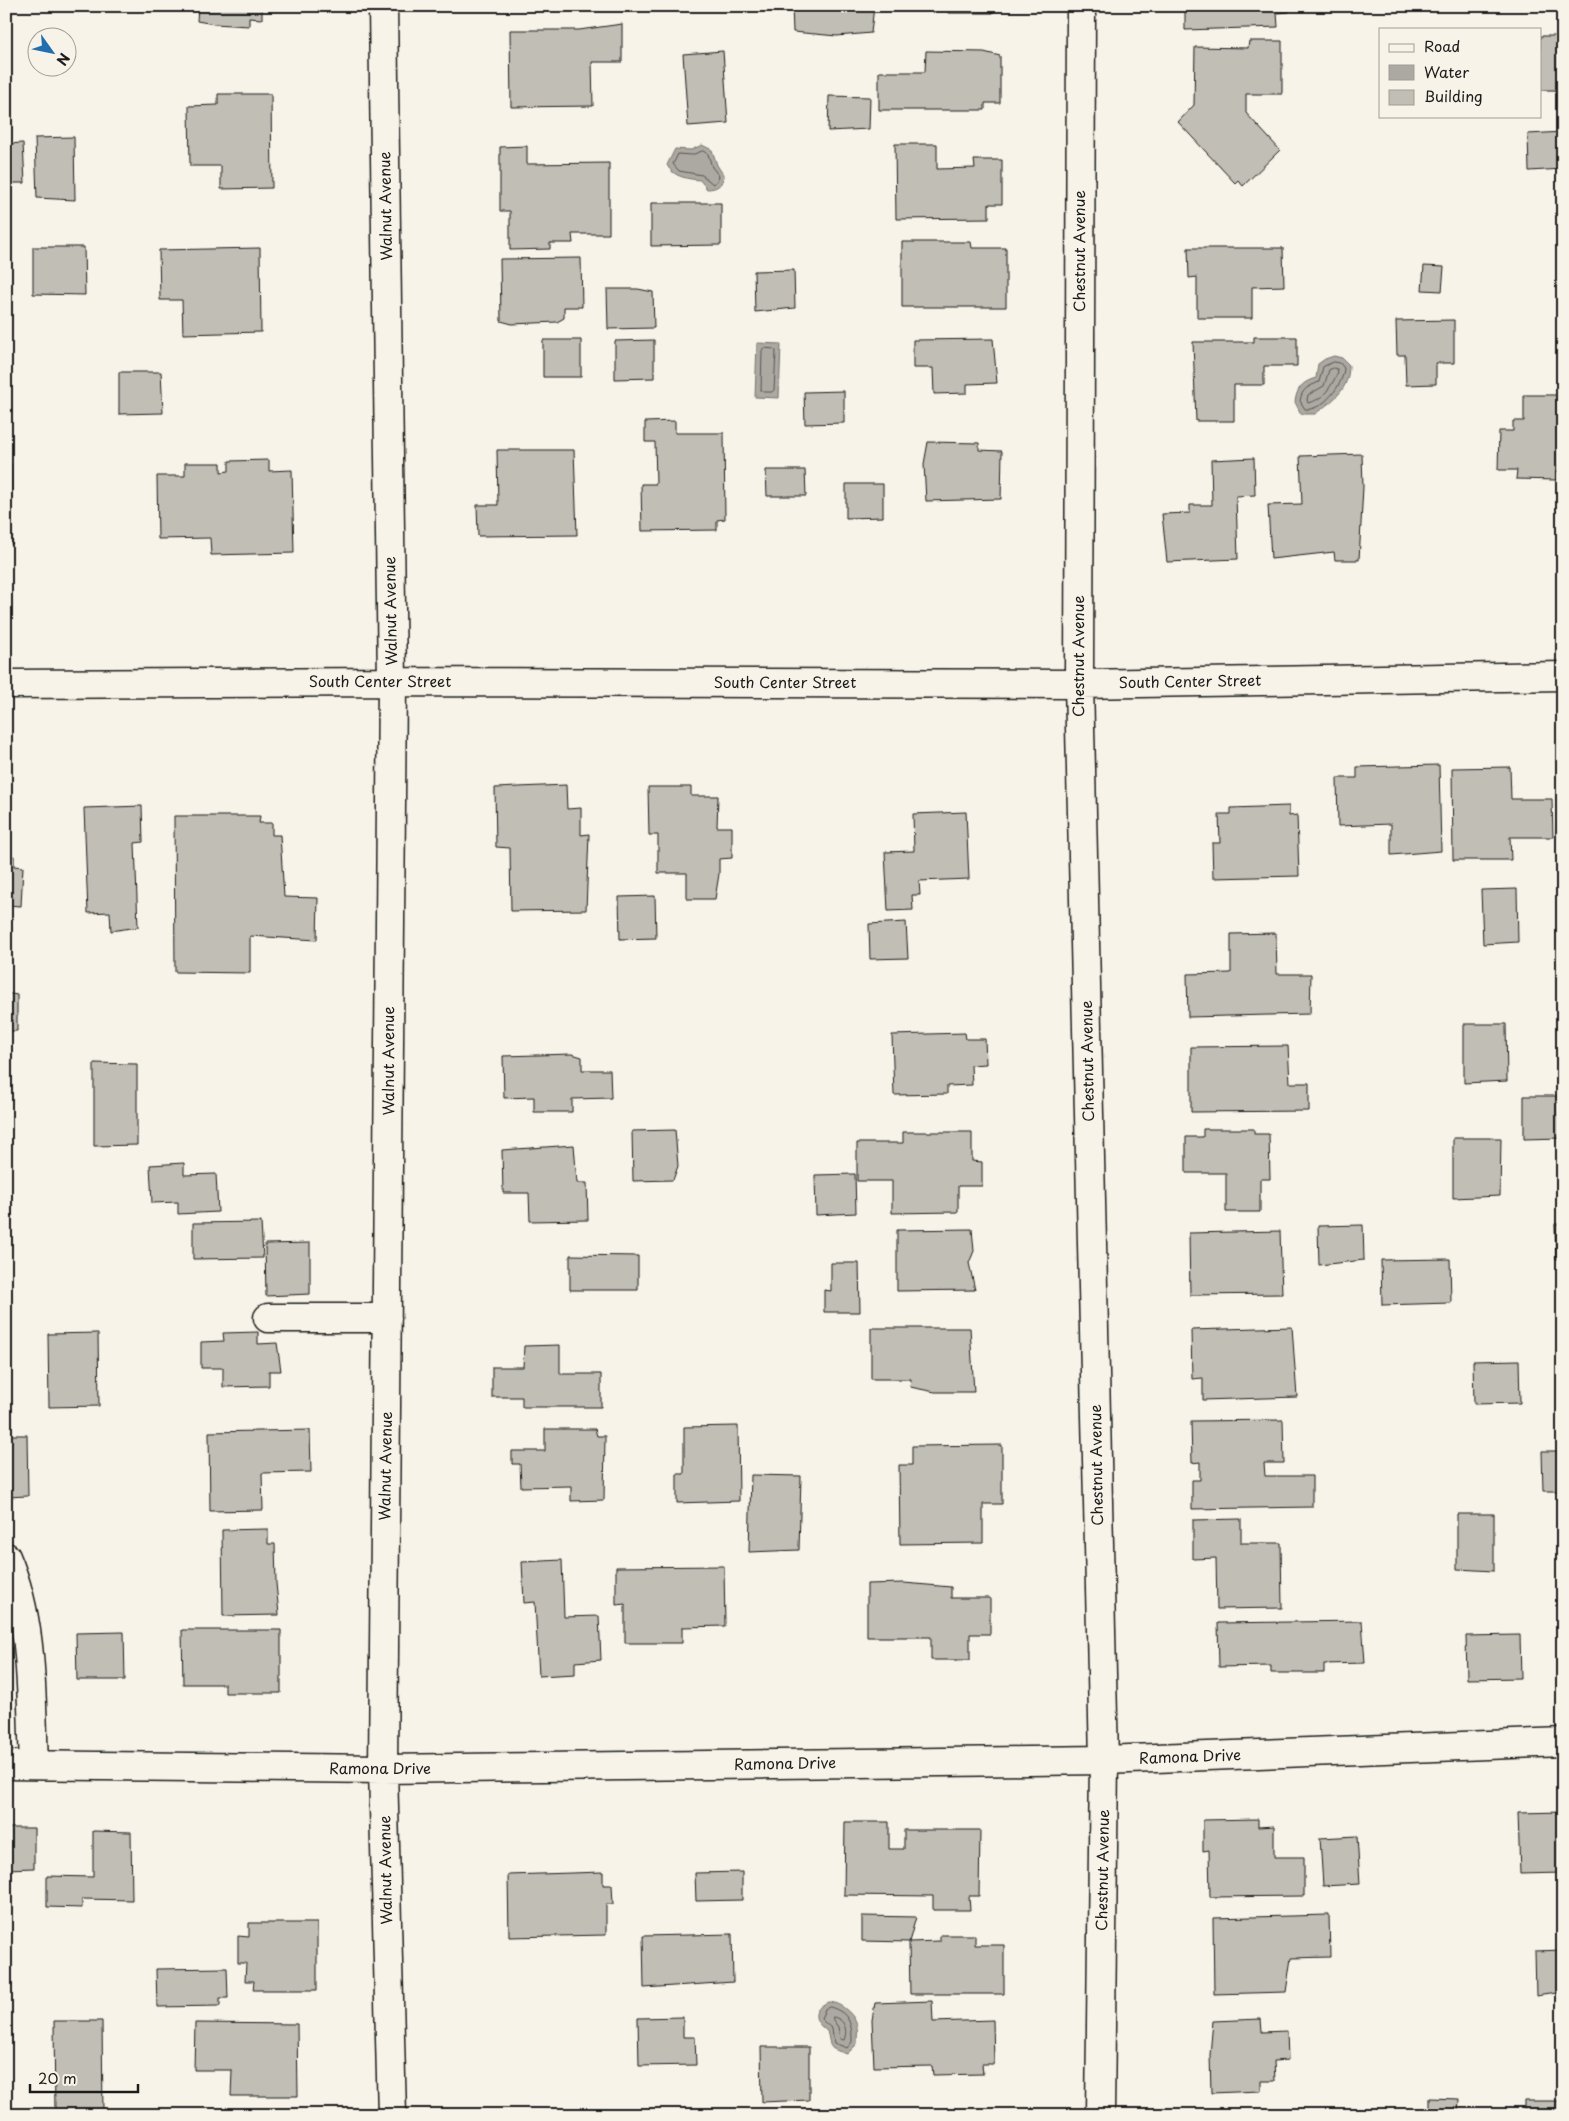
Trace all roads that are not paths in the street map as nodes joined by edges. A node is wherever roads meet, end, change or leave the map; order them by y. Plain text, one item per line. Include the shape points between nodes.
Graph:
1 (383, 6) edge
2 (1081, 6) edge
3 (1563, 676) edge
4 (392, 682) junction
5 (6, 684) edge
6 (1079, 684) junction
7 (268, 1318) dead end
8 (387, 1318) junction
9 (6, 1557) edge
10 (1563, 1742) edge
11 (1104, 1760) junction
12 (6, 1765) edge
13 (34, 1765) junction
14 (383, 1770) junction
15 (392, 2115) edge
16 (1100, 2115) edge

1 - 4 street, Walnut Avenue
2 - 6 street, Chestnut Avenue
3 - 6 street, South Center Street
4 - 5 street, South Center Street
4 - 6 street, South Center Street
4 - 8 street, Walnut Avenue
6 - 11 street, Chestnut Avenue
7 - 8 street
8 - 14 street, Walnut Avenue
9 - 13 street via 25,1616
10 - 11 street, Ramona Drive
11 - 14 street, Ramona Drive
11 - 16 street, Chestnut Avenue
12 - 13 street, Ramona Drive
13 - 14 street, Ramona Drive
14 - 15 street, Walnut Avenue

